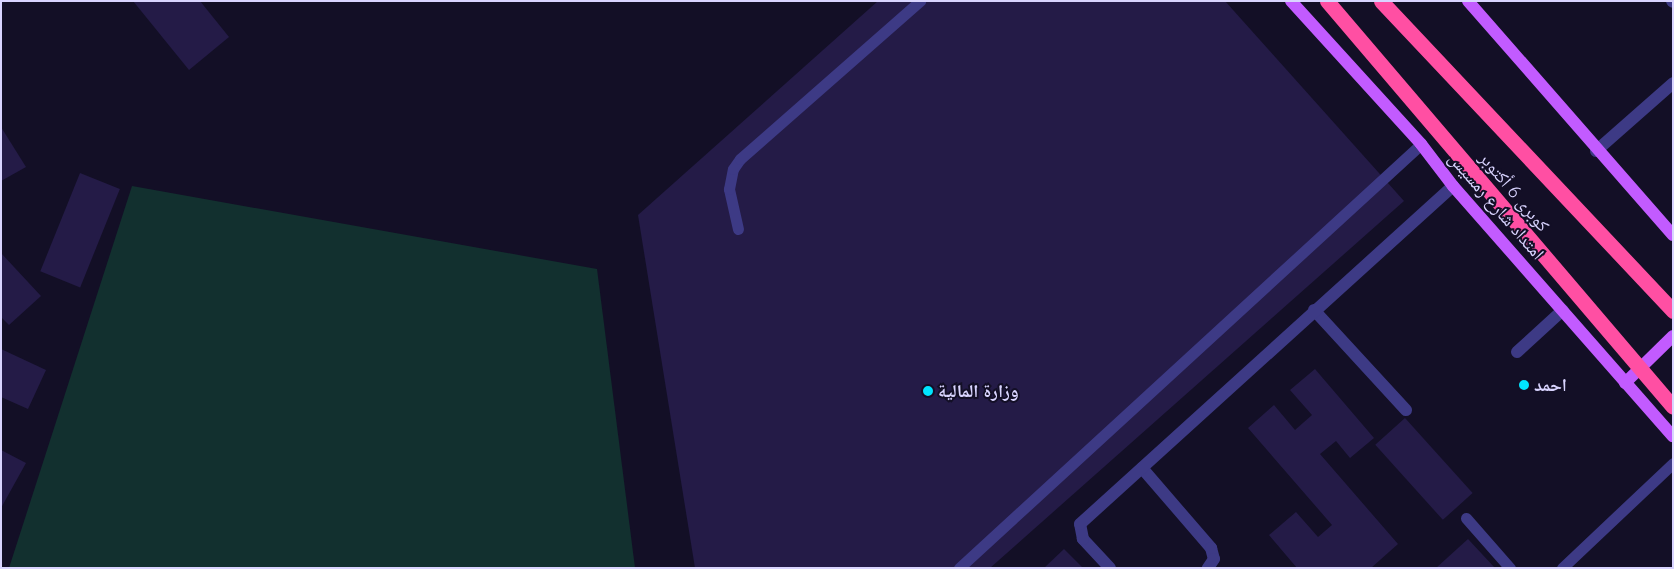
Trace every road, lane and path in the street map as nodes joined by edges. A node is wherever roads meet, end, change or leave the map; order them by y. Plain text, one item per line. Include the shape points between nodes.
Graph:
1 (920, 1) edge
2 (1291, 1) edge
3 (1327, 1) edge
4 (1381, 1) edge
5 (1468, 1) edge
6 (1673, 83) edge
7 (1421, 144) junction
8 (1596, 151) junction
9 (1453, 186) junction
10 (738, 229) dead end
11 (1673, 235) edge
12 (1314, 310) junction
13 (1563, 310) junction
14 (1673, 310) edge
15 (1673, 336) edge
16 (1517, 352) dead end
17 (1625, 383) junction
18 (1673, 407) edge
19 (1406, 410) dead end
20 (1673, 436) edge
21 (1673, 463) edge
22 (1142, 468) junction
23 (1466, 518) dead end
24 (959, 568) edge
25 (1110, 568) edge
26 (1208, 568) edge
27 (1510, 568) edge
28 (1562, 568) edge

1 - 10 lane via 740,159 733,169 730,189
2 - 7 main road, امتداد شارع رمسيس
3 - 18 highway, كوبرى 6 أكتوبر, bridge
4 - 14 highway, كوبرى 6 أكتوبر
5 - 8 main road
6 - 8 street
7 - 9 main road, امتداد شارع رمسيس
7 - 24 lane
8 - 11 main road
9 - 12 street
9 - 13 main road, امتداد شارع رمسيس
12 - 19 street
12 - 22 street
13 - 16 street
13 - 17 main road, امتداد شارع رمسيس
15 - 17 main road
17 - 20 main road, امتداد شارع رمسيس
21 - 28 lane
22 - 25 street via 1080,524 1080,534
22 - 26 street via 1211,548 1214,559
23 - 27 lane

